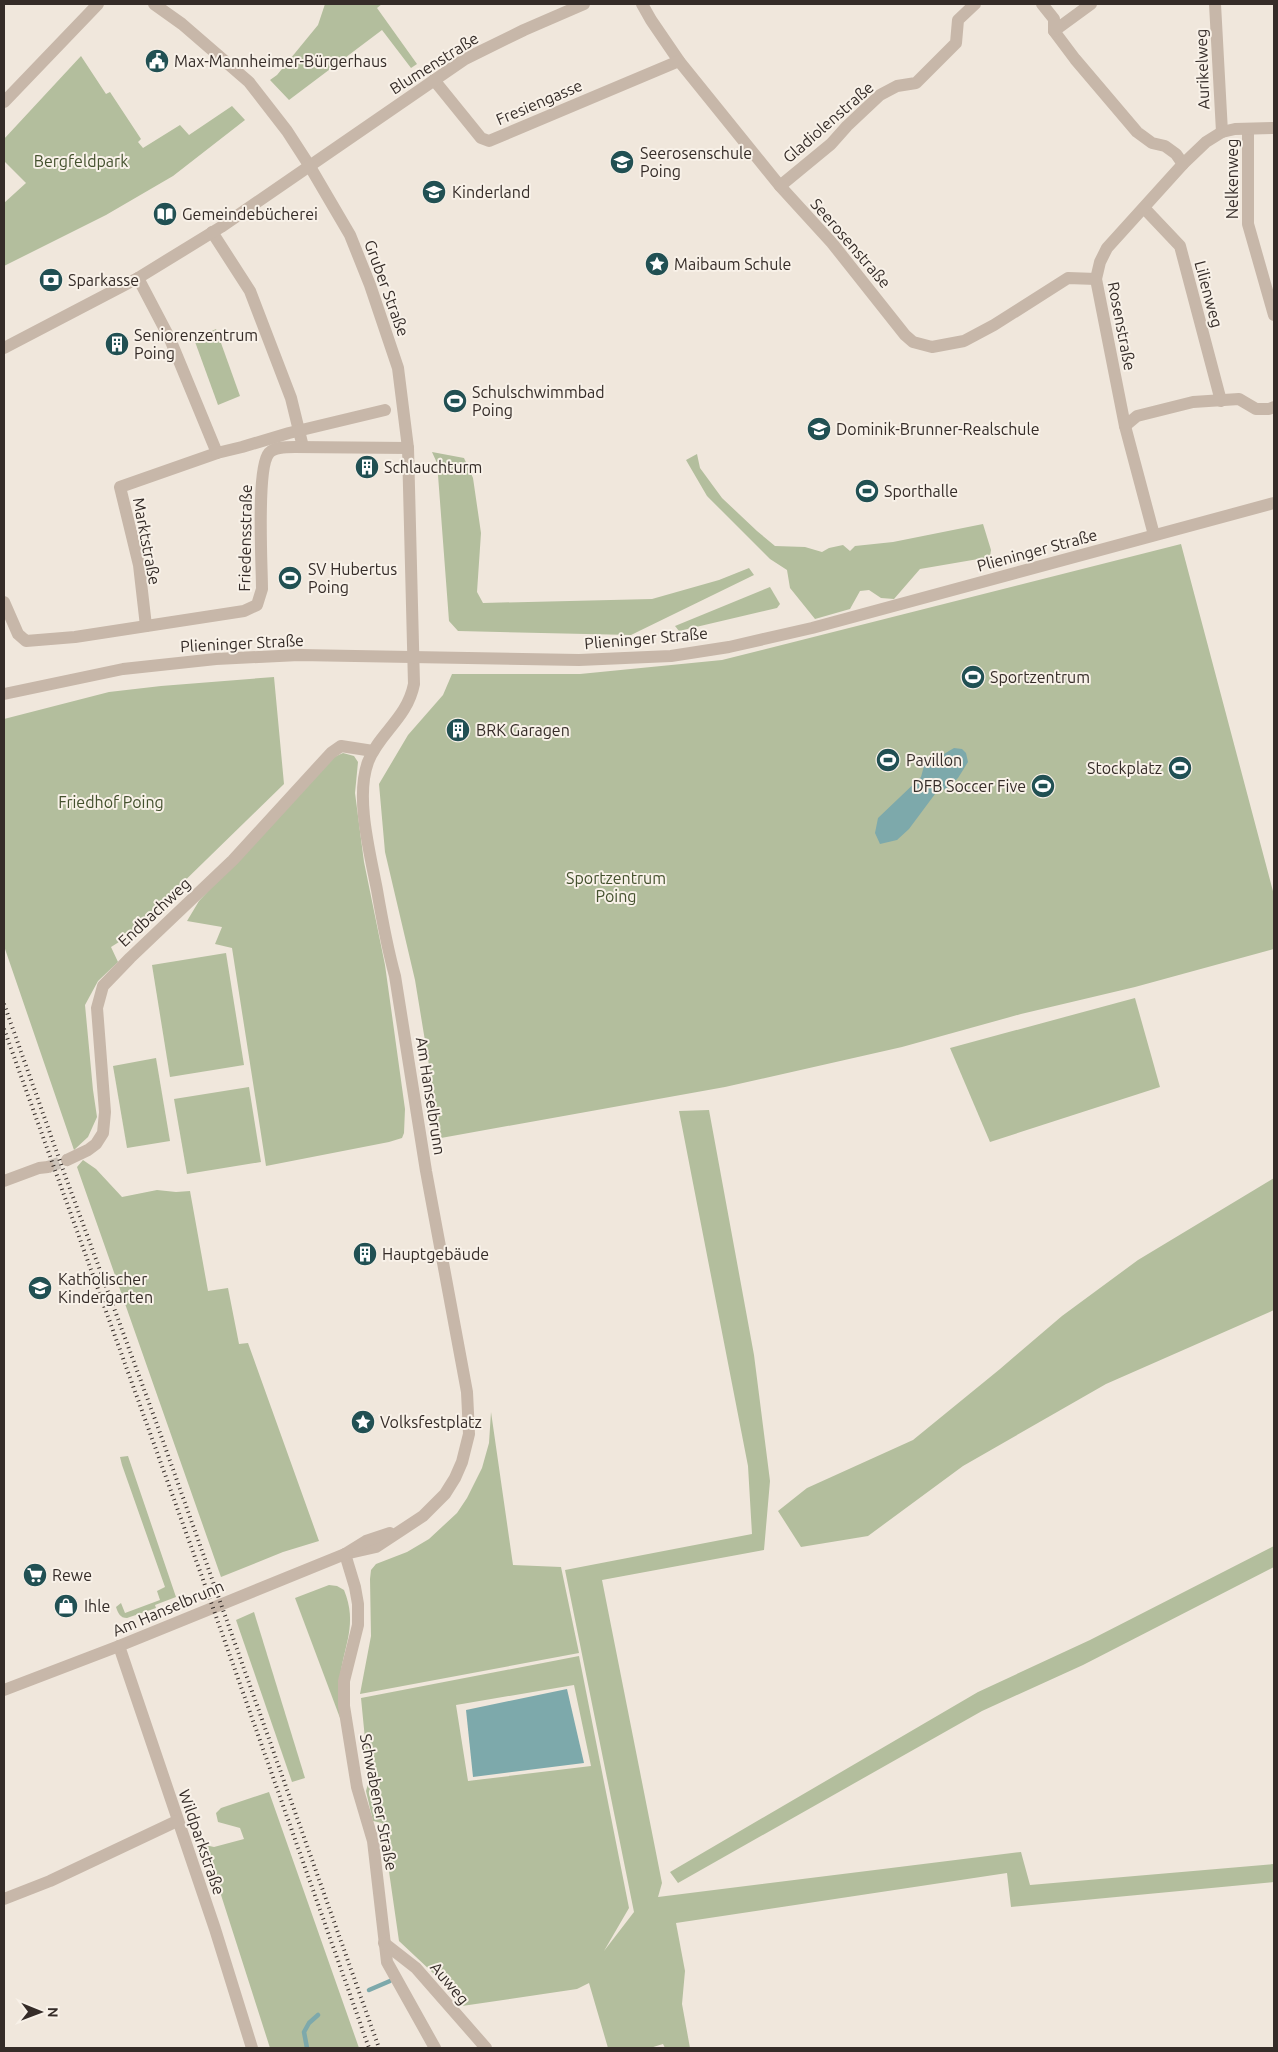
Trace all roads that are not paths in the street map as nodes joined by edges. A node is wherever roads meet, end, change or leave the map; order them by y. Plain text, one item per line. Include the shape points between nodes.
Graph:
1 (98, 4) edge
2 (154, 4) edge
3 (584, 4) edge
4 (642, 4) edge
5 (974, 4) edge
6 (1042, 4) edge
7 (1091, 4) edge
8 (1215, 4) edge
9 (1054, 31) junction
10 (680, 61) junction
11 (434, 80) junction
12 (4, 102) edge
13 (1274, 128) edge
14 (1248, 129) junction
15 (1222, 132) junction
16 (1184, 164) junction
17 (309, 165) junction
18 (780, 186) junction
19 (1144, 208) junction
20 (212, 232) junction
21 (138, 278) junction
22 (1096, 279) junction
23 (1274, 315) edge
24 (4, 348) edge
25 (1221, 401) junction
26 (1274, 407) edge
27 (385, 410) dead end
28 (1125, 426) junction
29 (300, 430) junction
30 (303, 447) junction
31 (408, 448) junction
32 (217, 453) junction
33 (1274, 503) edge
34 (1154, 535) junction
35 (4, 602) edge
36 (146, 626) junction
37 (414, 657) junction
38 (4, 694) edge
39 (374, 751) junction
40 (67, 1160) tunnel mouth
41 (48, 1167) tunnel mouth
42 (4, 1181) edge
43 (345, 1554) junction
44 (120, 1646) junction
45 (4, 1690) edge
46 (177, 1821) junction
47 (4, 1899) edge
48 (384, 1943) junction
49 (252, 2048) edge
50 (434, 2048) edge
51 (486, 2048) edge

1 - 12 street
2 - 17 street, Gruber Straße via 221,56 248,82
3 - 11 street, Blumenstraße via 465,59
4 - 10 street, Seerosenstraße
5 - 18 street, Gladiolenstraße via 958,20 956,43 916,83 897,86 880,95 831,144
6 - 9 street via 1054,19
7 - 9 street
8 - 15 street, Aurikelweg
9 - 16 street via 1137,132 1152,143 1165,146
10 - 11 street, Fresiengasse via 489,141 481,138
10 - 18 street, Seerosenstraße
11 - 17 street, Blumenstraße
13 - 14 street, Rosenstraße
14 - 15 street, Rosenstraße
14 - 23 street, Nelkenweg via 1248,224
15 - 16 street, Rosenstraße via 1206,142
16 - 19 street, Rosenstraße
17 - 20 street
17 - 31 street, Gruber Straße via 350,235 386,326 398,368
18 - 22 street, Seerosenstraße via 832,243 913,342 932,347 964,341 994,326 1068,278
19 - 22 street, Rosenstraße via 1107,248
19 - 25 street, Lilienweg via 1180,246
20 - 21 street
20 - 29 street via 250,291 292,398
21 - 24 street
21 - 32 street via 170,340
22 - 28 street, Rosenstraße
25 - 26 street via 1239,399 1256,409
25 - 28 street via 1193,402 1137,416
27 - 29 street
28 - 34 street, Rosenstraße
29 - 30 street
29 - 32 street
30 - 31 street, Friedensstraße
30 - 36 street, Friedensstraße via 270,451 264,461 262,589 257,605 244,611
31 - 37 street, Gruber Straße
32 - 36 street, Marktstraße via 120,487 138,565
33 - 34 street, Plieninger Straße
34 - 37 street, Plieninger Straße via 812,628 729,647 646,658
35 - 36 street, Friedensstraße via 18,634 26,641
37 - 38 street, Plieninger Straße via 299,655 216,658 123,669
37 - 39 street, Am Hanselbrunn via 414,684 408,705
39 - 40 street, Endbachweg via 342,746 331,753 233,860 103,986 97,1008 103,1133 96,1144
39 - 43 street, Am Hanselbrunn via 363,778 362,793 368,846 395,976 466,1392 469,1434 455,1478 432,1508 376,1547
41 - 42 street
43 - 44 street, Am Hanselbrunn
43 - 48 street, Schwabener Straße via 358,1604 358,1625 344,1681 344,1706 357,1787 373,1841
44 - 45 street, Am Hanselbrunn
44 - 46 street, Wildparkstraße
46 - 47 street
46 - 49 street, Wildparkstraße
48 - 50 street, Schwabener Straße via 387,1962
48 - 51 street, Auweg via 416,1968

